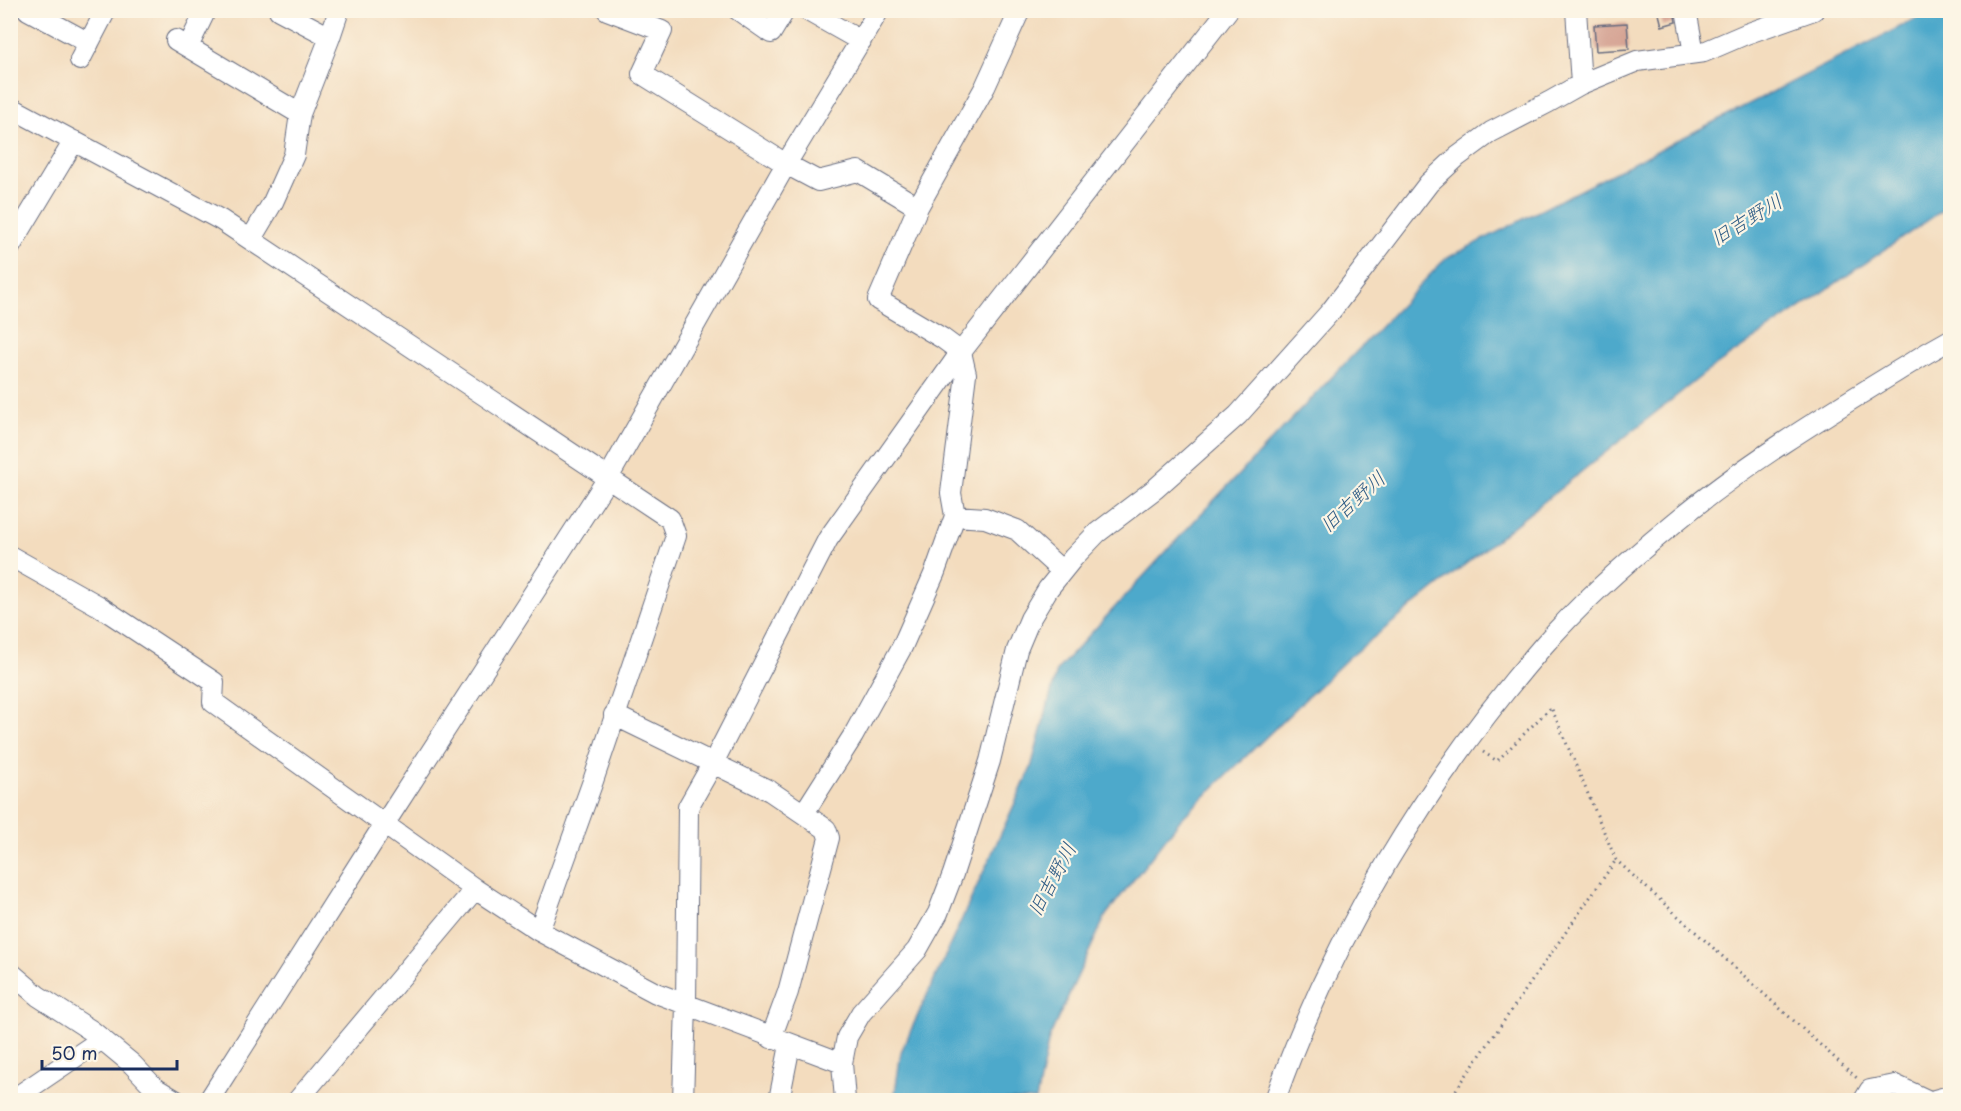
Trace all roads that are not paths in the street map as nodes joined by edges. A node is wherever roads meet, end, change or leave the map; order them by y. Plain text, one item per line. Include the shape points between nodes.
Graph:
1 (28, 10) edge
2 (106, 10) edge
3 (206, 10) edge
4 (279, 10) edge
5 (339, 10) edge
6 (607, 10) edge
7 (738, 10) edge
8 (785, 10) edge
9 (806, 10) edge
10 (879, 10) edge
11 (1020, 10) edge
12 (1228, 10) edge
13 (1576, 10) edge
14 (1686, 10) edge
15 (1814, 10) edge
16 (330, 37) junction
17 (861, 41) junction
18 (1694, 53) junction
19 (1581, 84) junction
20 (10, 107) edge
21 (300, 114) junction
22 (74, 141) junction
23 (786, 164) junction
24 (918, 207) junction
25 (250, 239) junction
26 (10, 247) edge
27 (1950, 340) edge
28 (961, 352) junction
29 (608, 478) junction
30 (955, 516) junction
31 (10, 556) edge
32 (1062, 571) junction
33 (614, 715) junction
34 (713, 763) junction
35 (804, 813) junction
36 (385, 823) junction
37 (475, 889) junction
38 (539, 931) junction
39 (10, 972) edge
40 (687, 1005) junction
41 (102, 1039) junction
42 (780, 1041) junction
43 (842, 1063) junction
44 (149, 1094) edge
45 (1867, 1095) edge
46 (1950, 1095) edge
47 (12, 1101) edge
48 (175, 1101) edge
49 (209, 1101) edge
50 (298, 1101) edge
51 (684, 1101) edge
52 (779, 1101) edge
53 (845, 1101) edge
54 (1275, 1101) edge
55 (1927, 1101) edge
56 (1935, 1101) edge

1 - 2 street via 84,52
3 - 21 street via 182,44
4 - 16 street
5 - 16 street
6 - 23 street via 662,31 642,74
7 - 8 street via 771,33
9 - 17 street
10 - 17 street
11 - 24 street via 985,87
12 - 28 street
13 - 19 street
14 - 18 street
15 - 18 street
16 - 21 street
17 - 23 street
18 - 19 street via 1637,61
19 - 32 street via 1491,132 1429,183 1331,311 1238,415 1155,489 1097,533
20 - 22 street
21 - 25 street via 294,155 273,202
22 - 25 street
22 - 26 street
23 - 24 street via 818,181 858,171
23 - 29 street
24 - 28 street via 878,300
25 - 29 street
27 - 54 street via 1791,438 1674,523 1592,595 1544,645 1466,742 1398,844 1342,943 1289,1059
28 - 30 street via 966,374 951,493
28 - 34 street via 828,539
29 - 33 street via 670,519 676,536
29 - 36 street
30 - 32 street via 985,518 1017,530
30 - 35 street via 902,647 853,736
31 - 36 street via 99,606 214,682 213,702
32 - 43 street via 1030,619 1017,650 990,761 938,913 917,950 861,1013 847,1037
33 - 34 street
33 - 38 street
34 - 35 street
34 - 40 street via 688,807
35 - 42 street via 826,830 829,838 788,992
36 - 37 street
36 - 49 street
37 - 38 street
37 - 50 street
38 - 40 street via 656,993
39 - 41 street
40 - 42 street
40 - 51 street
41 - 44 street via 132,1064
41 - 47 street
42 - 43 street
42 - 52 street
43 - 53 street
44 - 48 street
45 - 55 street via 1895,1085
46 - 56 street

